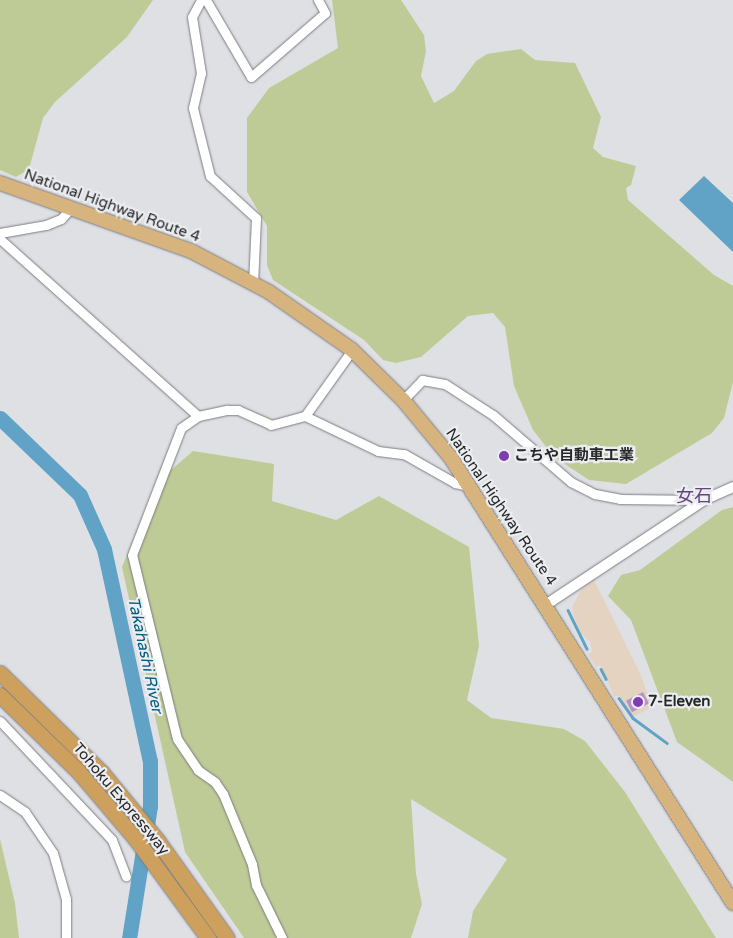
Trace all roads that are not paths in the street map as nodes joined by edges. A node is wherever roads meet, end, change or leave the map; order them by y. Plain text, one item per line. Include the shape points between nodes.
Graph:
1 (201, 0) edge
2 (206, 0) edge
3 (318, 0) edge
4 (0, 183) edge
5 (70, 208) junction
6 (0, 233) edge
7 (0, 239) edge
8 (253, 284) junction
9 (352, 350) junction
10 (403, 400) junction
11 (198, 416) junction
12 (305, 416) junction
13 (469, 486) junction
14 (733, 487) edge
15 (704, 500) junction
16 (547, 604) junction
17 (0, 672) edge
18 (0, 695) edge
19 (0, 721) edge
20 (0, 795) edge
21 (126, 876) dead end
22 (733, 903) edge
23 (66, 938) edge
24 (208, 938) edge
25 (227, 938) edge
26 (282, 938) edge

1 - 8 street via 192,17 201,73 192,108 210,176 256,218
2 - 3 street via 251,77 325,13
4 - 5 highway, National Highway Route 4
5 - 6 street via 61,219 46,225
5 - 8 highway, National Highway Route 4 via 192,251
7 - 11 street
8 - 9 highway, National Highway Route 4 via 298,309
9 - 10 highway, National Highway Route 4
9 - 12 street
10 - 13 highway, National Highway Route 4 via 451,458
10 - 15 street via 422,380 445,384 493,415 571,482 595,494 620,499
11 - 12 street via 238,410 271,425
11 - 26 street via 181,428 132,555 177,740 198,770 215,782 222,794 252,864 256,885
12 - 13 street via 378,451 404,454 455,483
13 - 16 highway, National Highway Route 4
14 - 15 street
15 - 16 street
16 - 22 highway, National Highway Route 4
17 - 25 highway, Tohoku Expressway via 66,733 138,815
18 - 24 highway, Tohoku Expressway via 72,764 135,838
19 - 21 street via 112,840
20 - 23 street via 26,812 53,853 66,900

